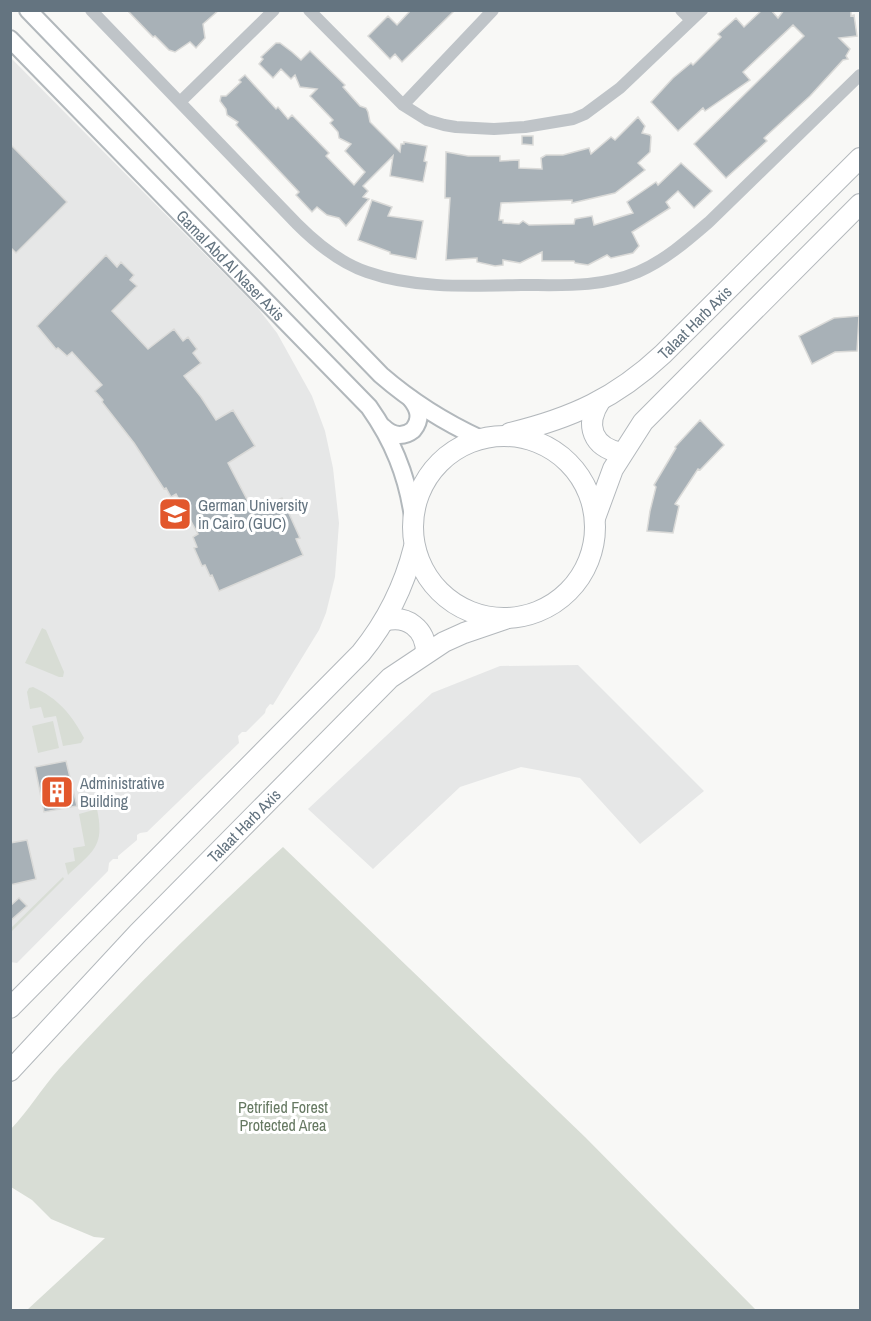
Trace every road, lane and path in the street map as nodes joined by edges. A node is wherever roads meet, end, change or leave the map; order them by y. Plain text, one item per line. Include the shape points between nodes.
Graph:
1 (28, 10) edge
2 (90, 10) edge
3 (274, 10) edge
4 (309, 10) edge
5 (493, 10) edge
6 (681, 10) edge
7 (702, 10) edge
8 (691, 20) junction
9 (10, 39) edge
10 (861, 75) edge
11 (180, 102) junction
12 (403, 105) junction
13 (861, 158) edge
14 (861, 204) edge
15 (411, 399) junction
16 (600, 401) junction
17 (382, 426) junction
18 (489, 437) junction
19 (621, 453) junction
20 (413, 517) junction
21 (595, 518) junction
22 (414, 547) junction
23 (506, 619) junction
24 (384, 621) junction
25 (426, 653) junction
26 (10, 1008) edge
27 (10, 1071) edge

1 - 15 main road, Gamal Abd Al Naser Axis via 367,361
2 - 11 street
3 - 11 street
4 - 12 street
5 - 12 street
6 - 8 street
7 - 8 street
8 - 12 street via 620,88 573,119 525,127 456,127 427,120
9 - 17 main road, Gamal Abd Al Naser Axis via 357,394
10 - 11 street via 685,243 639,272 573,285 431,284 383,278 355,267 308,235
13 - 16 main road, Talaat Harb Axis via 647,368
14 - 19 main road, Talaat Harb Axis via 655,408
15 - 17 main road via 419,412 413,430 395,435
15 - 18 main road, Gamal Abd Al Naser Axis via 450,424
16 - 18 main road, Talaat Harb Axis via 564,418
16 - 19 main road via 591,423 593,434 609,451
17 - 20 main road, Gamal Abd Al Naser Axis via 402,466
18 - 20 main road via 465,444 439,462 421,488
18 - 21 main road via 531,440 560,456 580,477
19 - 21 main road, Talaat Harb Axis
20 - 22 main road
21 - 23 main road via 589,561 573,587 536,613
22 - 23 main road via 426,575 446,599 474,614
22 - 24 main road via 404,582
23 - 25 main road, Talaat Harb Axis via 464,633
24 - 25 main road via 403,620 414,625 422,634
24 - 26 main road via 360,653
25 - 27 main road, Talaat Harb Axis via 390,678 302,765

